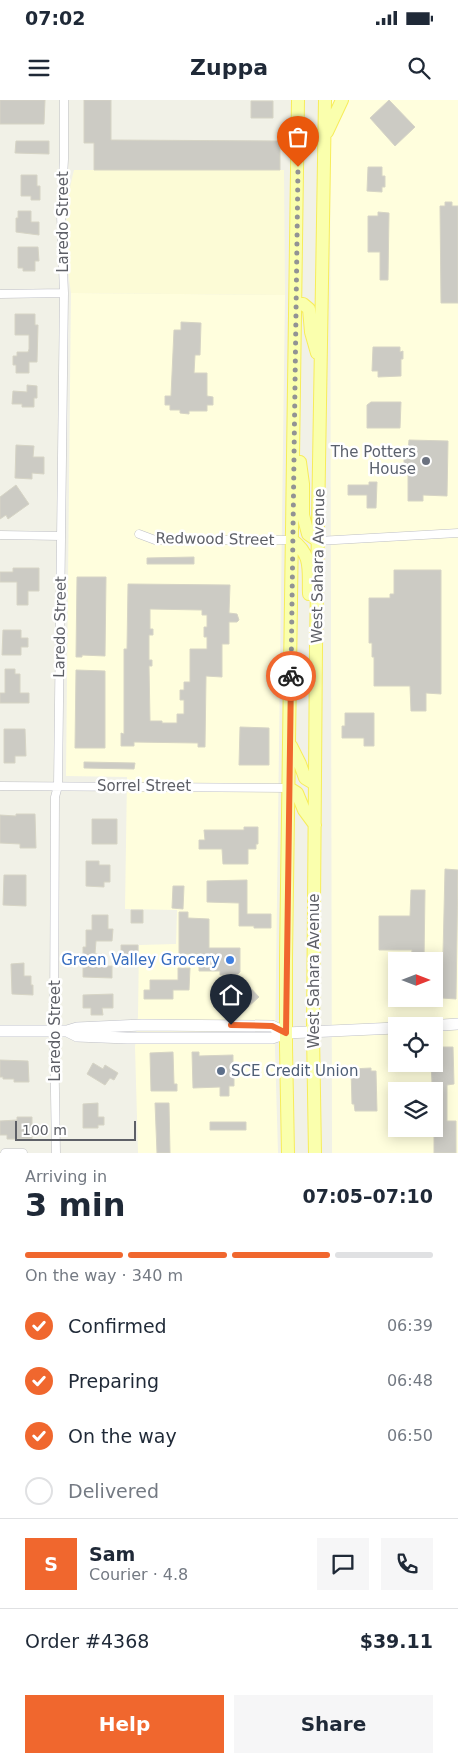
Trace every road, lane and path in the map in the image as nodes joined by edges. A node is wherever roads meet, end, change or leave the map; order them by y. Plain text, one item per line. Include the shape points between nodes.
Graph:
1 (64, 100) edge
2 (298, 100) edge
3 (325, 100) edge
4 (342, 100) edge
5 (324, 139) junction
6 (64, 293) junction
7 (0, 294) edge
8 (296, 305) junction
9 (320, 368) junction
10 (294, 422) junction
11 (458, 533) edge
12 (139, 534) dead end
13 (0, 535) edge
14 (61, 536) junction
15 (292, 540) junction
16 (318, 541) junction
17 (316, 626) junction
18 (289, 743) junction
19 (315, 784) junction
20 (0, 786) edge
21 (58, 786) junction
22 (289, 788) junction
23 (315, 825) junction
24 (458, 1024) edge
25 (142, 1025) junction
26 (443, 1025) edge
27 (388, 1028) edge
28 (0, 1031) edge
29 (54, 1031) junction
30 (67, 1031) junction
31 (286, 1033) junction
32 (313, 1033) junction
33 (142, 1038) junction
34 (5, 1153) edge
35 (23, 1153) edge
36 (56, 1153) edge
37 (288, 1153) edge
38 (316, 1153) edge

1 - 6 street, Laredo Street via 61,215
2 - 8 main road, West Sahara Avenue
3 - 5 main road, West Sahara Avenue
4 - 5 main road
5 - 9 main road, West Sahara Avenue
6 - 7 street
6 - 14 street, Laredo Street
8 - 9 main road via 307,306 311,313 311,332
8 - 10 main road, West Sahara Avenue
9 - 16 main road, West Sahara Avenue
10 - 15 main road, West Sahara Avenue
10 - 16 main road via 303,484 303,515 308,534
11 - 16 street
12 - 15 street, Redwood Street via 154,540
13 - 14 street
14 - 21 street, Laredo Street
15 - 17 main road via 301,547 308,561 311,612
15 - 18 main road, West Sahara Avenue
16 - 17 main road, West Sahara Avenue
17 - 19 main road, West Sahara Avenue
18 - 19 main road via 304,778
18 - 22 main road, West Sahara Avenue
19 - 23 main road, West Sahara Avenue
20 - 21 street, Sorrel Street
21 - 22 street, Sorrel Street
21 - 29 street, Laredo Street via 55,797
22 - 23 main road via 297,793
22 - 31 main road, West Sahara Avenue
23 - 32 main road, West Sahara Avenue
24 - 26 street
25 - 30 street
25 - 31 street via 272,1026
25 - 33 street
27 - 32 street
28 - 29 street
29 - 30 street
29 - 36 street, Laredo Street
30 - 33 street via 77,1036
31 - 32 street
31 - 33 street via 272,1038
31 - 37 main road, West Sahara Avenue
32 - 38 main road, West Sahara Avenue
34 - 35 street

